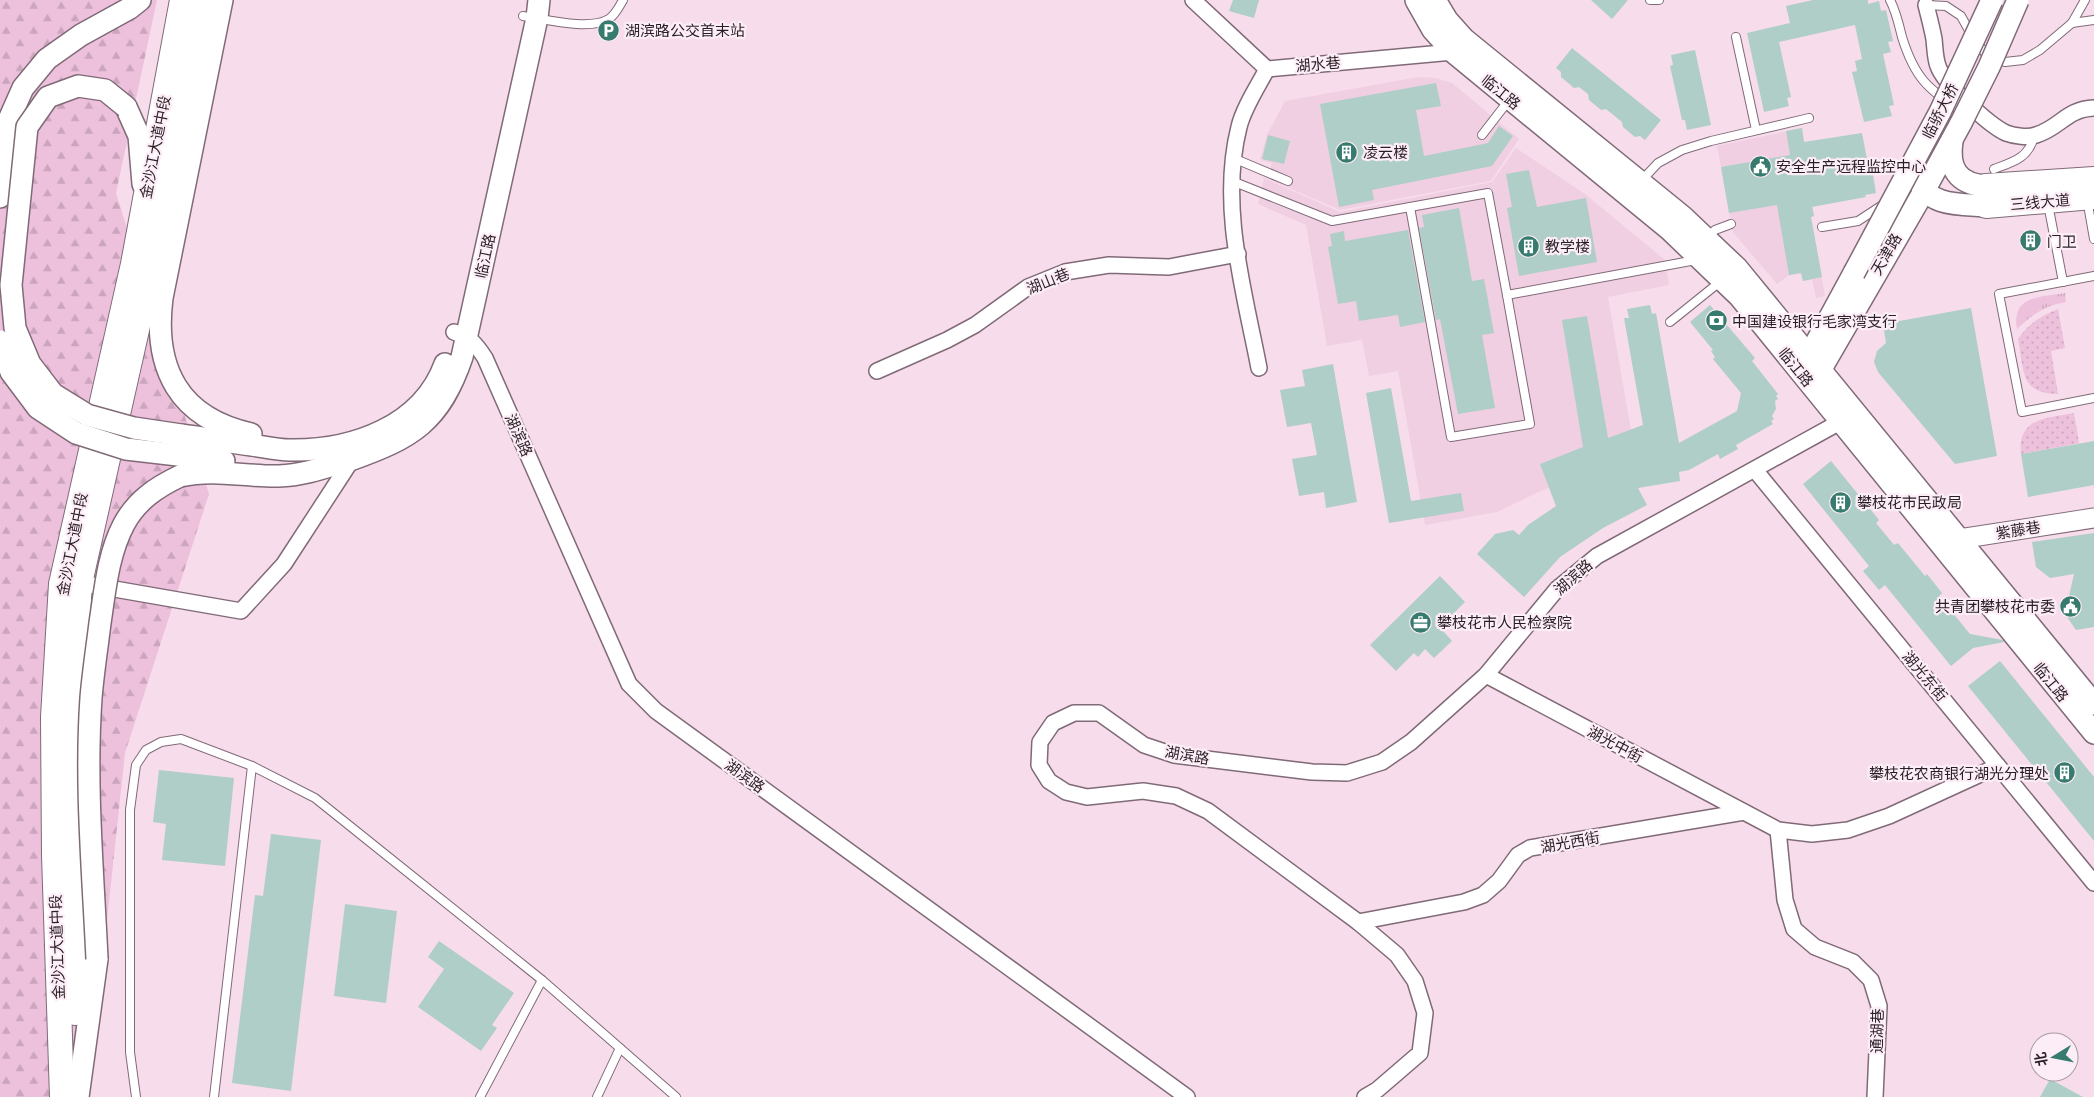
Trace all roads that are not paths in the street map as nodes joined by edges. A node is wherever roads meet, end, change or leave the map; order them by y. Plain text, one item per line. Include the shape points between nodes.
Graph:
1 (140, 0) edge
2 (182, 0) edge
3 (201, 0) edge
4 (222, 0) edge
5 (623, 0) edge
6 (1193, 0) edge
7 (1416, 0) edge
8 (1435, 0) edge
9 (1650, 0) edge
10 (1659, 0) edge
11 (1890, 0) edge
12 (1992, 0) edge
13 (2018, 0) edge
14 (2085, 0) edge
15 (1925, 3) edge
16 (531, 9) edge
17 (2094, 20) edge
18 (2072, 23) junction
19 (1736, 37) dead end
20 (1458, 45) junction
21 (1267, 68) junction
22 (1510, 99) junction
23 (2094, 108) edge
24 (1809, 118) dead end
25 (1964, 126) junction
26 (1756, 130) junction
27 (1482, 135) dead end
28 (2034, 136) junction
29 (1918, 154) junction
30 (1233, 158) junction
31 (1232, 180) junction
32 (1288, 181) dead end
33 (1640, 182) junction
34 (1915, 185) junction
35 (1989, 187) junction
36 (2089, 188) edge
37 (2046, 191) junction
38 (0, 197) edge
39 (145, 200) junction
40 (1410, 208) junction
41 (1731, 224) dead end
42 (1822, 227) dead end
43 (2094, 239) edge
44 (1894, 240) junction
45 (1700, 249) junction
46 (1238, 254) junction
47 (2094, 276) edge
48 (1723, 280) junction
49 (2062, 282) junction
50 (1508, 295) junction
51 (1670, 322) dead end
52 (460, 334) junction
53 (0, 341) edge
54 (1259, 368) dead end
55 (1810, 370) junction
56 (877, 371) dead end
57 (2094, 398) edge
58 (1849, 417) junction
59 (179, 445) junction
60 (347, 452) junction
61 (1754, 470) junction
62 (2094, 518) edge
63 (1952, 544) junction
64 (80, 583) junction
65 (1486, 675) junction
66 (2091, 717) edge
67 (252, 766) junction
68 (1998, 766) junction
69 (1744, 812) junction
70 (1778, 830) junction
71 (2094, 883) edge
72 (1358, 922) junction
73 (542, 980) junction
74 (620, 1048) junction
75 (62, 1097) edge
76 (77, 1097) edge
77 (136, 1097) edge
78 (214, 1097) edge
79 (480, 1097) edge
80 (597, 1097) edge
81 (676, 1097) edge
82 (1187, 1097) edge
83 (1365, 1097) edge
84 (1874, 1097) edge

1 - 38 main road via 46,59 23,88 7,124
2 - 39 main road, 金沙江大道中段
3 - 64 main road, 金沙江大道中段 via 152,263
4 - 60 main road via 159,321 160,344 166,366 186,400 216,423 232,430
5 - 16 lane via 618,11 598,23 587,24
6 - 21 street
7 - 20 main road, 临江路 via 1433,30
8 - 20 main road, 临江路
9 - 10 lane
11 - 25 lane via 1910,60 1921,80 1968,116
12 - 29 main road, 临骄大桥, bridge via 1968,56
13 - 25 main road, 临骄大桥, bridge
14 - 18 lane
15 - 18 lane via 1946,6 1961,16 1987,56 2005,62 2023,60
15 - 25 street via 1938,67 1948,83
16 - 52 main road, 临江路
17 - 18 lane
19 - 26 lane
20 - 21 street, 湖水巷
20 - 22 main road, 临江路
20 - 33 main road, 临江路
21 - 30 street via 1239,125
22 - 27 lane
22 - 45 main road, 临江路 via 1670,230
23 - 28 street via 2080,108 2051,129
24 - 26 lane
25 - 28 street via 1997,128 2015,136
25 - 34 main road, 天津路
25 - 35 main road via 1951,162 1967,182
26 - 33 lane via 1733,140 1694,146 1665,158
28 - 35 lane via 2025,156
29 - 34 main road
29 - 55 main road, 临骄大桥, bridge via 1854,273
30 - 31 street
30 - 32 lane
31 - 40 lane via 1332,221
31 - 46 street
33 - 45 main road, 临江路
34 - 35 main road via 1930,197 1949,203
34 - 42 lane via 1858,221
34 - 44 main road, 天津路
35 - 37 main road, 三线大道
35 - 44 main road via 1922,216
36 - 37 main road, 三线大道
36 - 43 lane
37 - 49 lane
39 - 59 main road, bridge via 139,136 126,107 105,90 78,86 48,97 26,128 11,286 15,328 30,364 53,394 87,415
39 - 75 main road, 金沙江大道中段 via 61,584 52,717
40 - 50 lane via 1488,193
40 - 50 lane via 1451,438 1530,424
41 - 45 lane via 1715,230
44 - 55 main road, 天津路
45 - 48 main road, 临江路
45 - 50 lane
45 - 55 main road, 临江路 via 1752,285
46 - 54 street
46 - 56 street, 湖山巷 via 1169,267 1109,265 1065,272 1028,287 975,325 947,340
47 - 49 lane
48 - 51 lane
48 - 55 main road, 临江路
49 - 57 lane via 1999,294 2022,412
52 - 60 main road, 临江路 via 454,382 429,419 394,444
52 - 82 street, 湖滨路 via 477,344 484,358 629,684 656,711
53 - 59 main road, bridge via 11,372 38,408 76,433 126,449
55 - 58 main road, 临江路
58 - 61 street, 湖滨路
58 - 63 main road, 临江路
59 - 60 main road
60 - 64 street via 284,564 241,611
60 - 76 main road, bridge via 316,471 297,475 199,472 180,476 148,494 136,506 116,541 104,598 91,708 89,801 97,959
61 - 65 street, 湖滨路 via 1597,556 1558,589
61 - 68 street, 湖光东街
62 - 63 street, 紫藤巷
63 - 66 main road, 临江路
64 - 76 main road, 金沙江大道中段 via 72,716
65 - 69 street, 湖光中街
65 - 72 street, 湖滨路 via 1404,747 1382,762 1347,773 1312,772 1174,755 1144,745 1099,713 1074,713 1053,723 1040,742 1039,765 1049,781 1066,792 1087,797 1143,792 1176,796 1208,811
67 - 73 lane via 315,798
67 - 77 lane via 181,739 161,742 146,750 136,765 130,810 130,1042
67 - 78 lane
68 - 70 street via 1888,816 1848,830 1812,834
68 - 71 street, 湖光东街
69 - 70 street, 湖光中街
69 - 72 street, 湖光西街 via 1530,848 1518,855 1484,895 1464,902
70 - 84 street, 通湖巷 via 1785,900 1794,929 1815,947 1853,962 1872,980 1879,1006
72 - 83 street, 湖滨路 via 1397,955 1415,981 1425,1013 1420,1053
73 - 74 lane
73 - 79 lane
74 - 80 lane
74 - 81 lane

